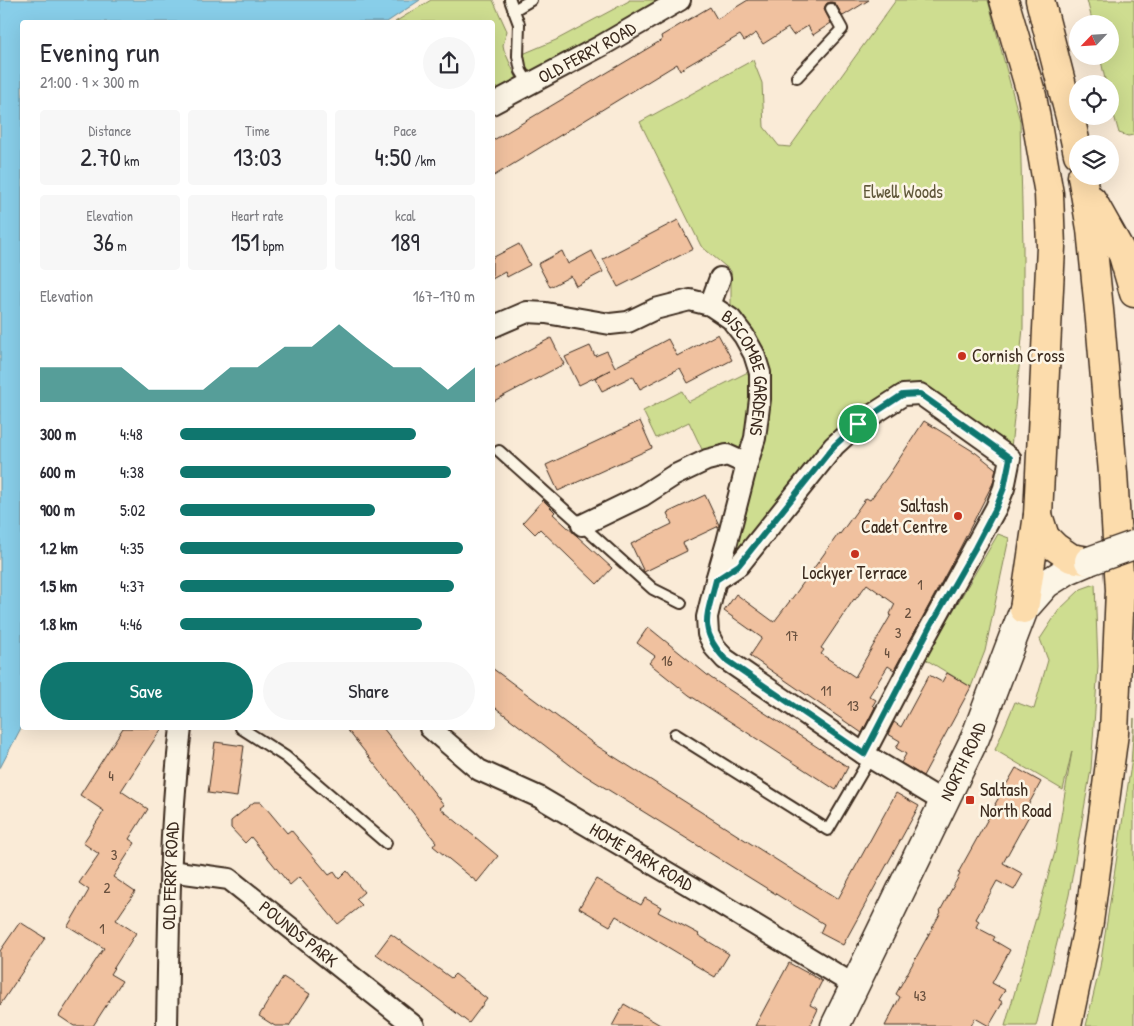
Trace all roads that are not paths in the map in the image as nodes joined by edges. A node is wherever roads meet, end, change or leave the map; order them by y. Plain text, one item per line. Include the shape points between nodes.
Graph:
1 (531, 0) edge
2 (680, 0) edge
3 (1004, 0) edge
4 (1040, 0) edge
5 (512, 5) edge
6 (831, 9) dead end
7 (797, 77) dead end
8 (529, 84) junction
9 (495, 102) edge
10 (1073, 135) edge
11 (1084, 185) edge
12 (1085, 185) edge
13 (720, 278) dead end
14 (1134, 293) edge
15 (710, 305) junction
16 (495, 326) edge
17 (499, 451) dead end
18 (747, 464) junction
19 (1038, 515) junction
20 (582, 525) junction
21 (1134, 545) edge
22 (1089, 561) junction
23 (716, 580) junction
24 (681, 603) dead end
25 (1024, 609) junction
26 (182, 730) edge
27 (245, 730) edge
28 (432, 730) edge
29 (675, 734) dead end
30 (867, 756) junction
31 (944, 802) junction
32 (386, 843) dead end
33 (170, 871) junction
34 (854, 985) junction
35 (167, 1026) edge
36 (414, 1026) edge
37 (835, 1026) edge
38 (1067, 1026) edge

1 - 5 lane
2 - 8 street, OLD FERRY ROAD
3 - 19 highway via 1032,96 1050,194 1051,247
4 - 10 highway
5 - 8 lane via 519,24 518,56
6 - 7 lane via 842,29
8 - 9 street, OLD FERRY ROAD
11 - 38 highway via 1091,229 1110,434 1120,590 1114,733 1089,922
12 - 14 highway via 1124,256
13 - 15 street
15 - 16 street, BISCOMBE GARDENS via 690,300 655,309 628,322 610,324 527,312
15 - 18 street, BISCOMBE GARDENS via 731,319 744,336 760,373 755,438
17 - 20 lane
18 - 20 street, BISCOMBE GARDENS via 727,455 707,460
18 - 23 street
19 - 22 highway via 1044,537 1055,547 1071,558
19 - 25 highway
20 - 24 lane via 653,589
21 - 22 main road, NORTH ROAD, bridge
22 - 25 main road, NORTH ROAD via 1046,584
23 - 30 street via 707,617 708,634 715,648 725,659
23 - 30 street via 739,565 834,446 858,424 902,395 920,394 1010,458 996,508 931,625
25 - 31 main road, NORTH ROAD via 975,738
26 - 33 street, OLD FERRY ROAD
27 - 32 lane via 286,757
28 - 34 street, HOME PARK ROAD via 479,770 539,797
29 - 30 lane via 828,830
30 - 31 street
31 - 34 main road, NORTH ROAD
33 - 35 street, OLD FERRY ROAD
33 - 36 street, POUNDS PARK via 228,879
34 - 37 main road, NORTH ROAD

